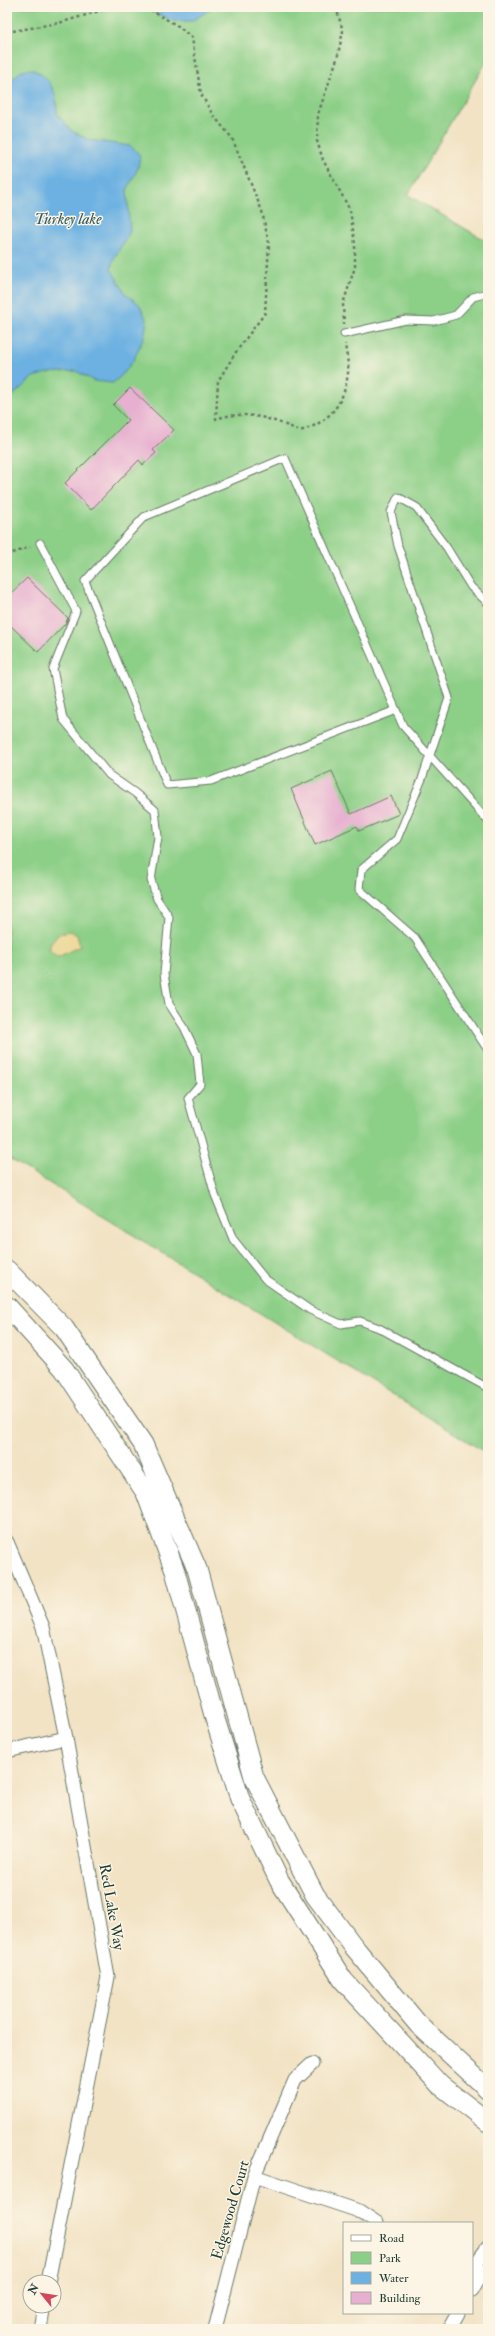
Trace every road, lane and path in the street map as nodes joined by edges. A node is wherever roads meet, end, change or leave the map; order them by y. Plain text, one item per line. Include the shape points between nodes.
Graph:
1 (113, 7) edge
2 (145, 7) edge
3 (336, 7) edge
4 (7, 32) edge
5 (488, 293) edge
6 (344, 334) junction
7 (40, 543) joint
8 (7, 555) edge
9 (488, 603) edge
10 (396, 710) junction
11 (430, 756) junction
12 (488, 821) edge
13 (488, 1050) edge
14 (7, 1270) edge
15 (7, 1306) edge
16 (488, 1388) edge
17 (7, 1542) edge
18 (66, 1738) junction
19 (7, 1751) edge
20 (312, 2064) dead end
21 (488, 2089) edge
22 (488, 2122) edge
23 (254, 2176) junction
24 (376, 2222) edge
25 (488, 2247) edge
26 (50, 2274) edge
27 (484, 2274) edge
28 (473, 2289) edge
29 (43, 2314) edge
30 (457, 2314) edge
31 (40, 2329) edge
32 (215, 2329) edge
33 (449, 2329) edge

1 - 4 path via 59,24
2 - 6 path via 178,26 192,38 201,94 232,138 262,211 269,244 265,312 218,381 216,419 230,415 270,418 300,431 317,426 337,409 348,372
3 - 6 path via 343,31 318,114 317,141 323,160 350,210 354,237 355,267 343,304
5 - 6 lane via 473,297 456,316 434,321 406,320
7 - 8 path
7 - 16 lane via 76,611 53,669 63,719 109,776 155,810 158,837 151,880 158,899 169,917 164,974 169,1004 197,1054 200,1084 188,1098 215,1195 233,1239 265,1279 310,1310 341,1324 360,1321 379,1328
9 - 11 lane via 471,587 447,548 416,507 398,497 391,512 398,546 449,698
10 - 10 lane via 285,458 144,517 85,581 166,785 211,781
10 - 11 lane via 403,726
11 - 12 lane
11 - 13 lane via 397,839 361,870 359,889 415,938
14 - 21 main road via 64,1328 143,1444 197,1568 254,1777 315,1895 418,2024
15 - 22 main road via 64,1369 146,1493 175,1571 240,1799 279,1880 344,1980 440,2085
17 - 18 street, Red Lake Way via 42,1627
18 - 19 street
18 - 26 street, Red Lake Way via 108,1977
20 - 23 street, Edgewood Court via 295,2080
23 - 24 street via 359,2211
23 - 32 street, Edgewood Court
25 - 27 street via 477,2262
27 - 28 street
29 - 31 street
30 - 33 street

